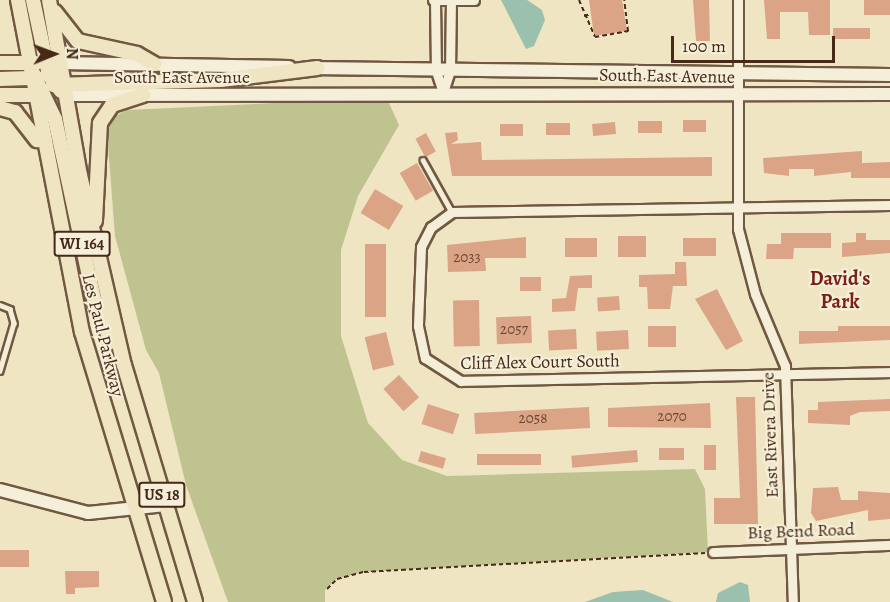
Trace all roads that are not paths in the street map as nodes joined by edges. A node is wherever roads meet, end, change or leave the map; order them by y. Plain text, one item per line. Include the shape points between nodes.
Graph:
1 (18, 0) edge
2 (33, 0) edge
3 (49, 0) edge
4 (434, 0) edge
5 (474, 0) edge
6 (738, 0) edge
7 (452, 1) edge
8 (0, 63) edge
9 (27, 63) junction
10 (154, 64) junction
11 (317, 68) junction
12 (436, 71) junction
13 (450, 71) junction
14 (737, 73) junction
15 (890, 75) edge
16 (0, 79) edge
17 (48, 82) junction
18 (443, 92) junction
19 (737, 94) junction
20 (890, 94) edge
21 (0, 95) edge
22 (143, 95) junction
23 (0, 108) edge
24 (46, 160) junction
25 (423, 160) dead end
26 (890, 205) edge
27 (736, 207) junction
28 (452, 212) junction
29 (94, 235) junction
30 (0, 305) edge
31 (0, 371) edge
32 (890, 372) edge
33 (786, 374) junction
34 (130, 388) junction
35 (0, 490) edge
36 (166, 505) junction
37 (132, 510) junction
38 (890, 545) edge
39 (791, 550) junction
40 (713, 552) road end
41 (164, 602) edge
42 (195, 602) edge
43 (793, 602) edge

1 - 9 main road, Les Paul Parkway / US 18
2 - 17 main road
3 - 10 main road via 78,41 137,54
3 - 17 main road, Les Paul Parkway / US 18
4 - 7 street
4 - 12 street
5 - 7 street
6 - 14 street, East Rivera Drive
7 - 13 street
8 - 9 main road
9 - 17 main road
9 - 17 main road, Les Paul Parkway / US 18
10 - 11 main road, South East Avenue
10 - 17 main road, South East Avenue
11 - 12 main road, South East Avenue
11 - 17 main road via 221,80
12 - 13 main road, South East Avenue
12 - 18 street
13 - 14 main road, South East Avenue
13 - 18 street
14 - 15 main road, South East Avenue
14 - 19 street, East Rivera Drive
16 - 17 main road
17 - 21 main road
17 - 22 main road, South East Avenue
17 - 24 main road, Les Paul Parkway / US 18
17 - 29 main road, Les Paul Parkway / US 18
17 - 34 main road, WI 164 via 94,299
18 - 19 main road, South East Avenue
18 - 22 main road, South East Avenue
19 - 20 main road, South East Avenue
19 - 27 street, East Rivera Drive
22 - 29 main road via 112,105 100,123
23 - 24 main road via 24,119
24 - 37 main road, Les Paul Parkway / US 18 via 82,332
25 - 28 lane
26 - 27 street
27 - 28 street
27 - 33 street, East Rivera Drive via 747,270
28 - 33 street, Cliff Alex Court South via 423,240 418,291 421,351 449,379
29 - 34 main road, Les Paul Parkway / US 18
30 - 31 lane via 10,309 14,323
32 - 33 street, Cliff Alex Court South
33 - 39 street, East Rivera Drive
34 - 36 main road, Les Paul Parkway / US 18
35 - 37 main road via 76,511
36 - 37 main road
36 - 42 main road, Les Paul Parkway / US 18
37 - 41 main road, Les Paul Parkway / US 18
38 - 39 street, Big Bend Road
39 - 40 street, Big Bend Road
39 - 43 street, East Rivera Drive

